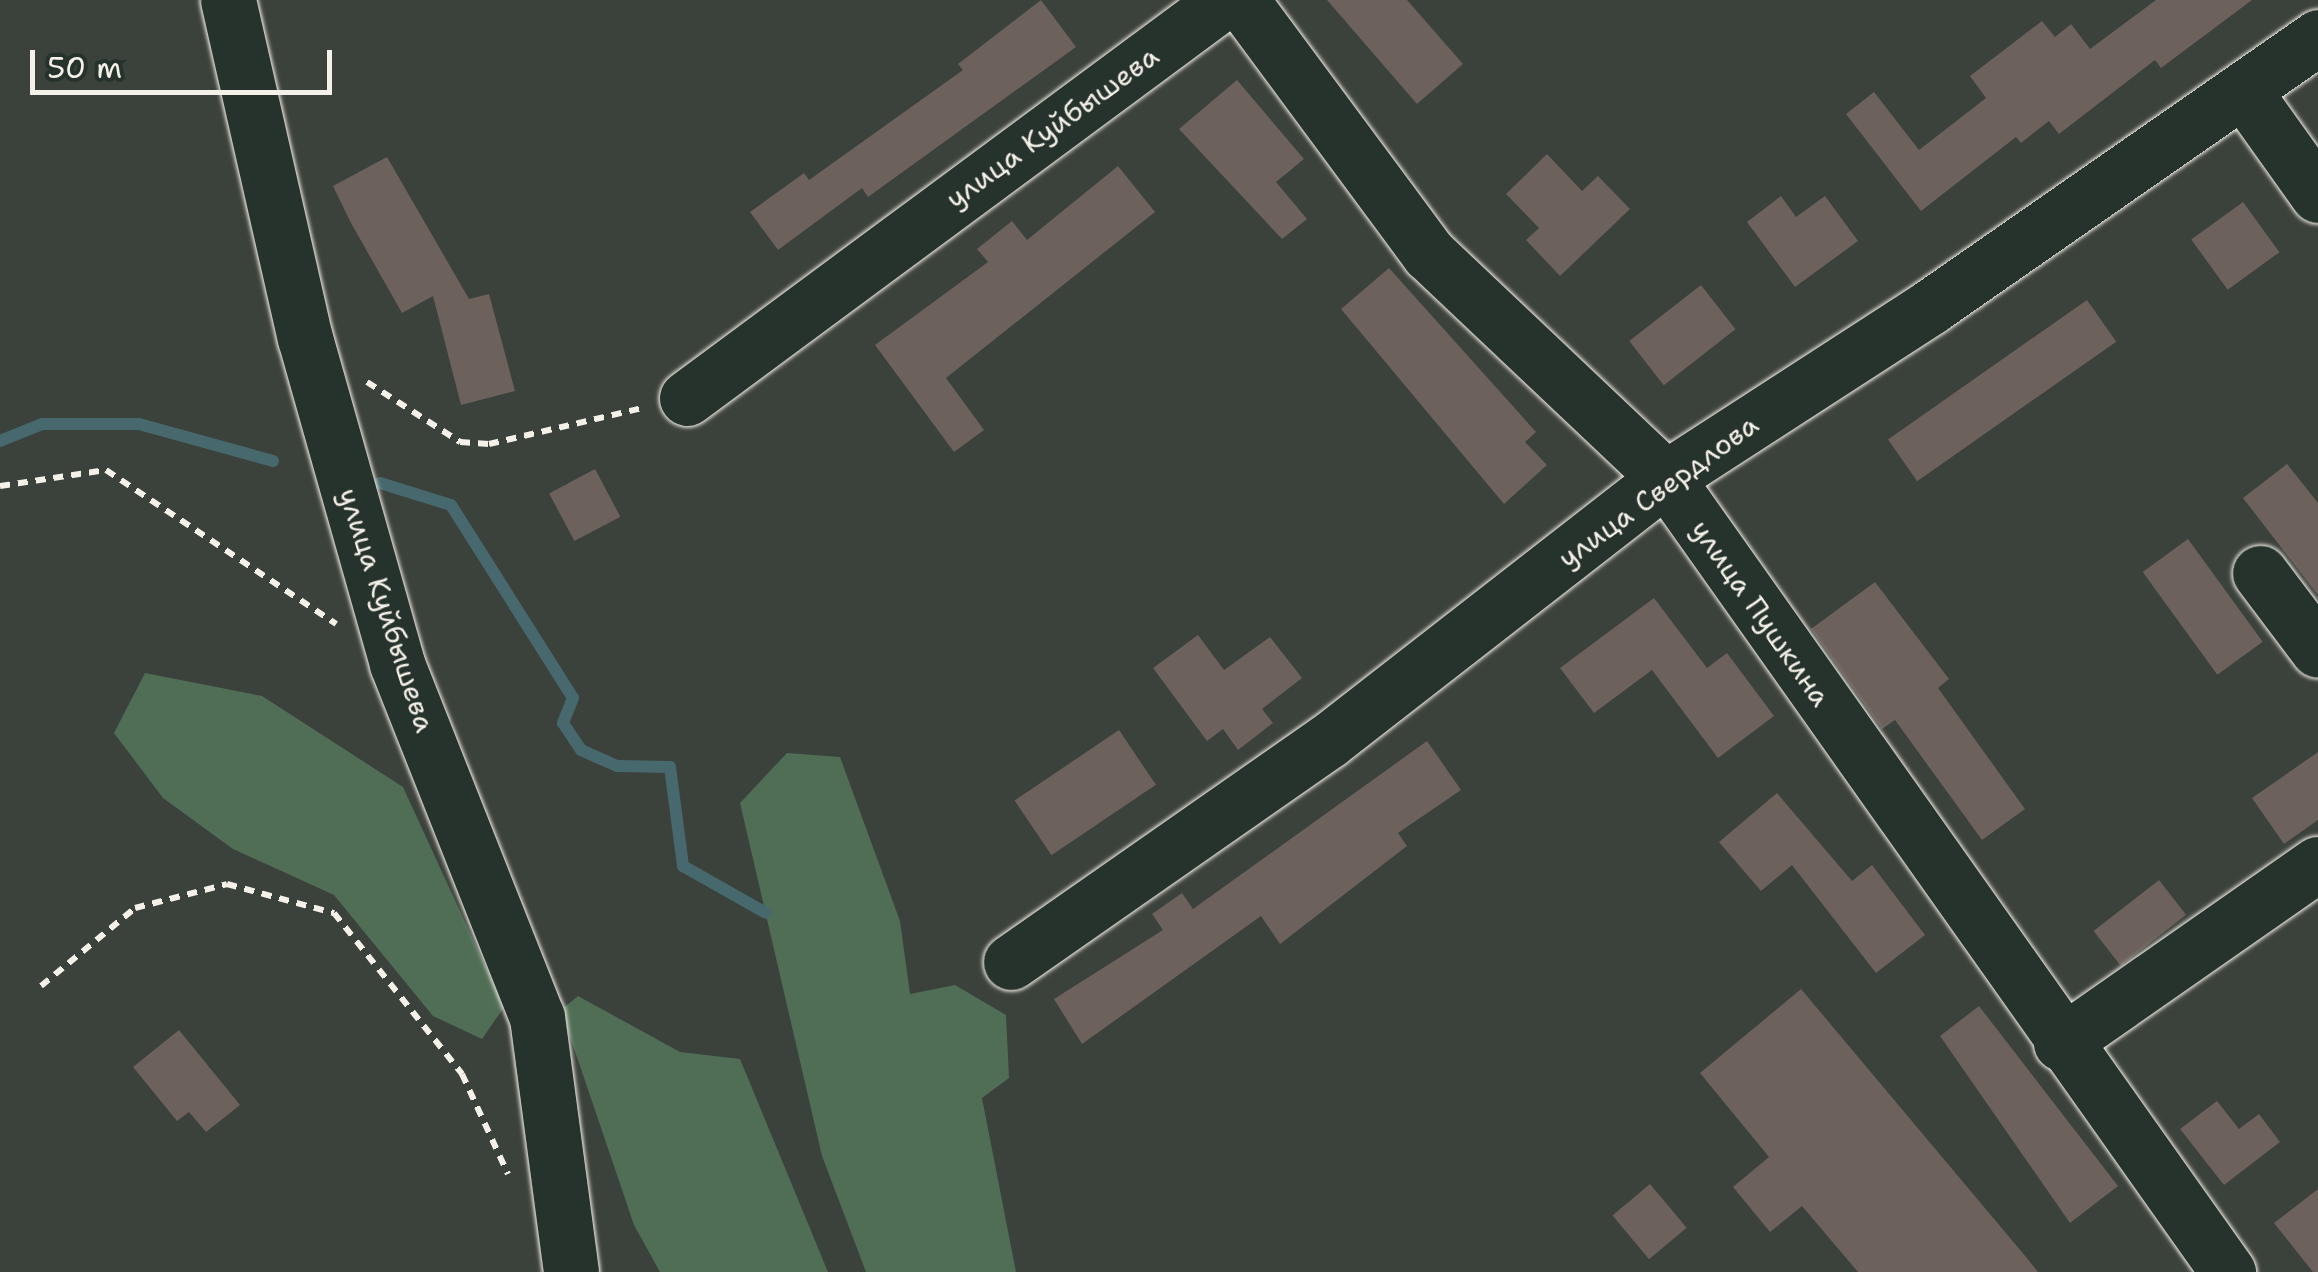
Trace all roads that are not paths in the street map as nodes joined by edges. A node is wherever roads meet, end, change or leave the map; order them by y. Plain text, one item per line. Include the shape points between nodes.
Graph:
1 (228, 0) edge
2 (1225, 0) edge
3 (1240, 0) edge
4 (2318, 37) edge
5 (2243, 90) junction
6 (2318, 196) edge
7 (687, 398) road end
8 (1666, 478) junction
9 (2260, 573) dead end
10 (2318, 650) edge
11 (2318, 864) edge
12 (1011, 962) dead end
13 (2061, 1043) junction
14 (570, 1272) edge
15 (2228, 1272) edge

1 - 14 street, улица Куйбышева via 305,338 398,664 537,1016
2 - 7 street, улица Куйбышева
3 - 8 street, улица Пушкина via 1429,254
4 - 5 street, улица Свердлова
5 - 6 street
5 - 8 street, улица Свердлова
8 - 12 street, улица Свердлова via 1328,741
8 - 13 street, улица Пушкина
9 - 10 street
11 - 13 street
13 - 15 street, улица Пушкина

